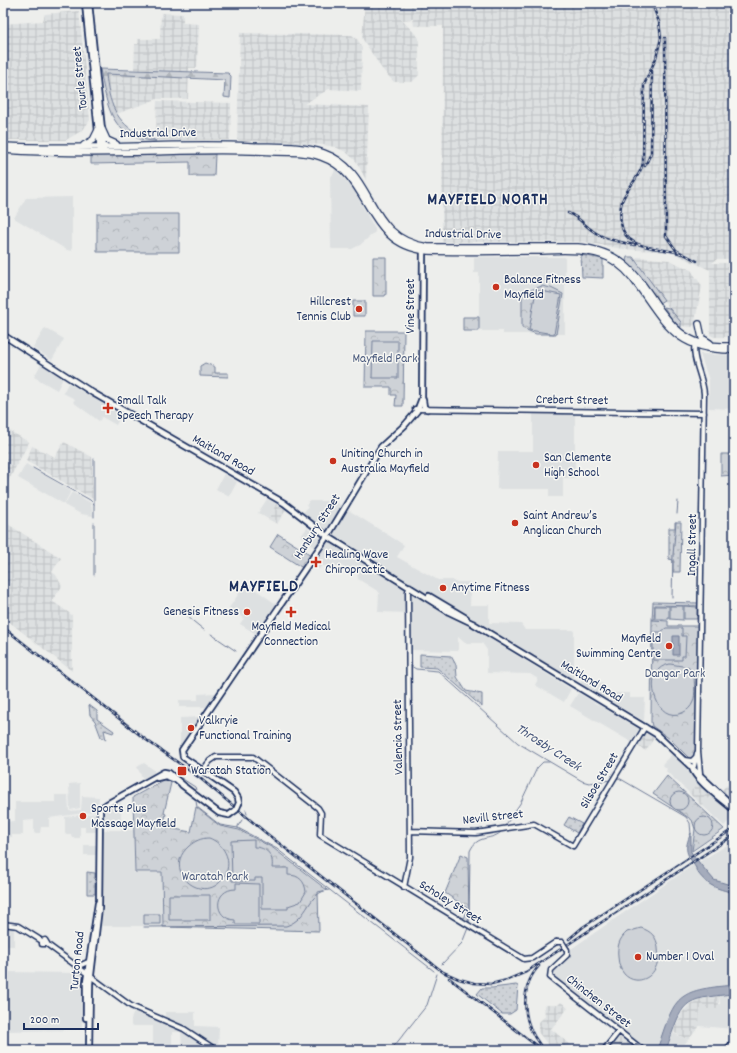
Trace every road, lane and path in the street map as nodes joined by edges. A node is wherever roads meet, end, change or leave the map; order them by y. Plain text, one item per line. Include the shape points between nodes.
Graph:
1 (85, 3) edge
2 (89, 3) edge
3 (100, 130) junction
4 (3, 146) edge
5 (122, 146) junction
6 (74, 147) junction
7 (102, 149) junction
8 (3, 150) edge
9 (423, 249) junction
10 (699, 324) dead end
11 (3, 334) edge
12 (694, 343) junction
13 (715, 346) junction
14 (734, 346) edge
15 (734, 350) edge
16 (422, 390) junction
17 (427, 409) junction
18 (440, 410) junction
19 (415, 411) junction
20 (704, 413) junction
21 (327, 536) junction
22 (410, 586) junction
23 (645, 727) junction
24 (698, 758) junction
25 (684, 760) junction
26 (693, 767) junction
27 (203, 770) junction
28 (700, 774) junction
29 (172, 777) junction
30 (131, 791) junction
31 (734, 807) edge
32 (734, 810) edge
33 (410, 831) junction
34 (573, 846) joint
35 (404, 886) junction
36 (99, 900) junction
37 (3, 924) edge
38 (567, 950) joint
39 (88, 962) junction
40 (79, 966) junction
41 (89, 974) junction
42 (619, 1031) junction
43 (734, 1041) edge
44 (88, 1050) edge
45 (216, 1050) edge
46 (604, 1050) edge
47 (643, 1050) edge
48 (726, 1050) edge

1 - 3 main road, Tourle Street
2 - 3 main road, Tourle Street
3 - 5 highway via 109,142
3 - 6 highway via 92,142
3 - 7 main road, Tourle Street
4 - 6 highway, Industrial Drive
5 - 7 highway, Industrial Drive
5 - 9 highway, Industrial Drive via 234,145 320,152 340,161 353,173 387,228
6 - 7 highway, Industrial Drive
7 - 8 highway, Industrial Drive
7 - 9 highway, Industrial Drive via 217,149 316,155 346,172 384,231 401,243
9 - 12 highway, Industrial Drive via 578,247 601,251 628,266 674,328
9 - 16 main road, Vine Street
10 - 13 highway via 702,338
11 - 21 main road, Maitland Road via 103,399 284,503
12 - 13 highway, Industrial Drive
12 - 15 highway, Industrial Drive via 715,350
12 - 20 street, Ingall Street via 695,360 704,389
13 - 14 highway, Industrial Drive
16 - 17 main road via 424,407
16 - 19 main road, Vine Street
17 - 18 street, Crebert Street
17 - 19 street, Crebert Street
18 - 19 street, Crebert Street
18 - 20 street, Crebert Street
19 - 21 main road, Hanbury Street via 381,446
20 - 24 street, Ingall Street
21 - 22 main road, Maitland Road
21 - 27 main road, Hanbury Street via 183,748 181,754
22 - 23 main road, Maitland Road via 446,605
22 - 33 street, Valencia Street
23 - 25 main road, Maitland Road via 663,739
23 - 34 street, Silsoe Street
24 - 25 street
24 - 26 street
24 - 28 street, Ingall Street
25 - 26 main road, Maitland Road
26 - 28 main road, Maitland Road
26 - 32 main road, Maitland Road via 701,780
27 - 29 main road, bridge via 234,792 239,803 236,810 229,815 220,813
27 - 35 street, Scholey Street via 216,757 251,757 258,761 318,808 320,835
28 - 31 main road, Maitland Road
29 - 30 main road via 161,777
29 - 30 main road via 161,774
30 - 36 main road, Turton Road via 100,809
33 - 34 street, Nevill Street via 476,833 534,824
33 - 35 street, Valencia Street via 410,865
35 - 38 street, Scholey Street, bridge via 525,959 532,958 556,942 561,941
36 - 39 main road, Turton Road
36 - 41 main road, Turton Road
37 - 40 street via 18,926 42,941 45,940 46,944
38 - 42 street, Chinchen Street via 568,954 551,970 550,977
39 - 40 street
39 - 41 main road, Turton Road
40 - 41 street
41 - 44 main road, Turton Road
41 - 45 street via 131,1006 184,1029
42 - 46 street
42 - 47 street, Chinchen Street
43 - 48 street

